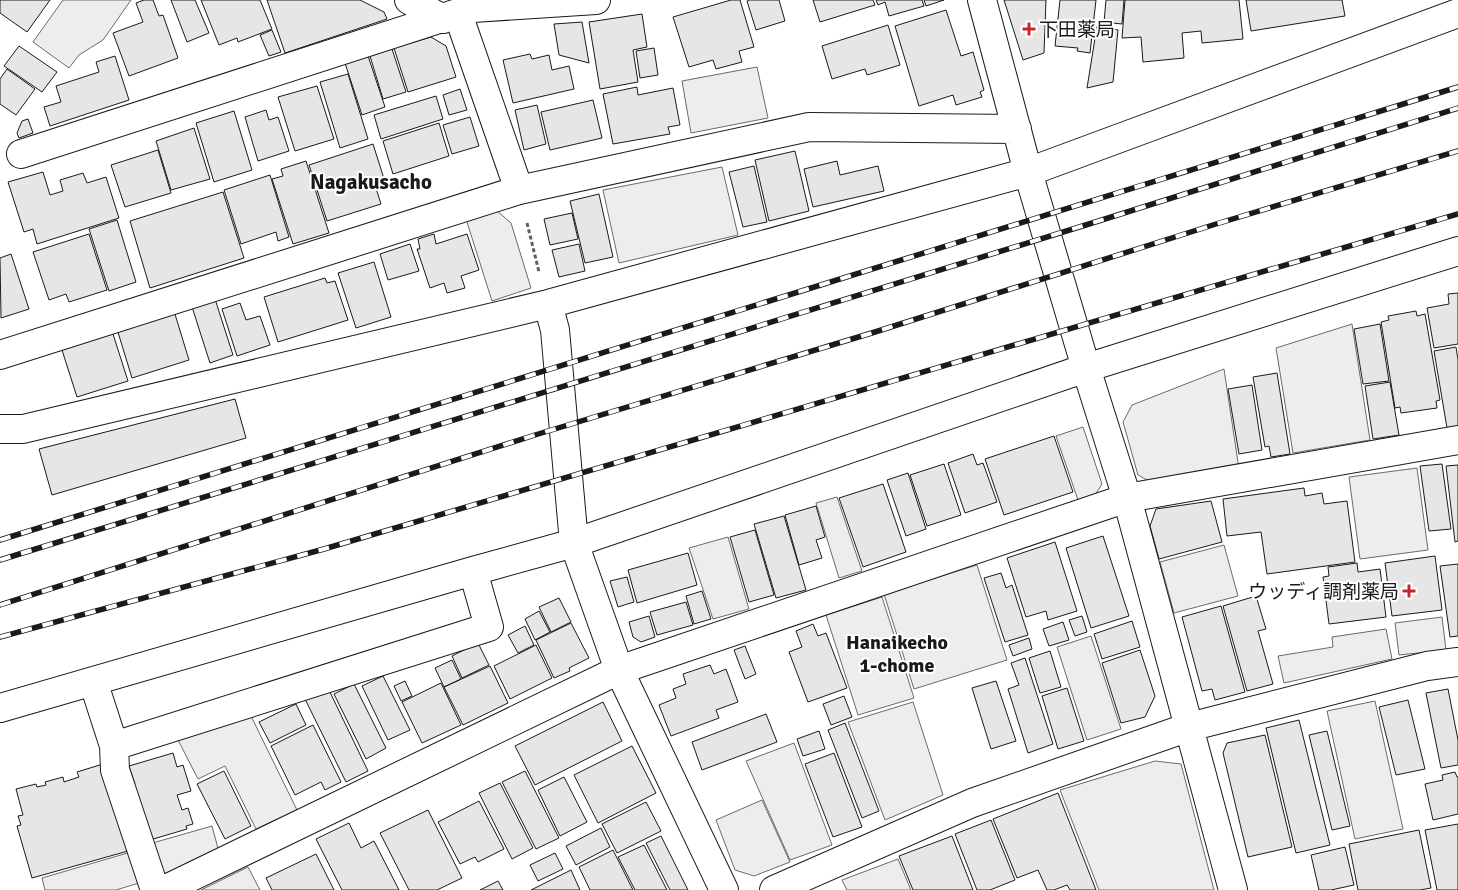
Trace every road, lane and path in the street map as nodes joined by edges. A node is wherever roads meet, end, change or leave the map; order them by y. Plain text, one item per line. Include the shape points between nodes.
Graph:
1 (408, 0) edge
2 (596, 0) edge
3 (982, 0) edge
4 (463, 10) edge
5 (1458, 12) edge
6 (1016, 129) junction
7 (21, 154) dead end
8 (1028, 172) junction
9 (519, 190) junction
10 (1458, 251) edge
11 (548, 304) junction
12 (0, 355) edge
13 (1086, 368) junction
14 (0, 429) edge
15 (1458, 440) edge
16 (1126, 498) junction
17 (574, 543) junction
18 (473, 571) junction
19 (1458, 662) edge
20 (619, 670) junction
21 (94, 681) junction
22 (0, 708) edge
23 (1189, 727) junction
24 (114, 746) junction
25 (155, 890) edge
26 (164, 890) edge
27 (724, 890) edge
28 (774, 890) edge
29 (1234, 890) edge

1 - 4 street
2 - 4 street
3 - 6 street
4 - 7 street
4 - 9 street
5 - 8 street
6 - 8 street
6 - 9 street via 809,127
8 - 11 street
8 - 13 street
9 - 11 path
9 - 12 street
10 - 13 street
11 - 14 street via 23,429
11 - 17 street via 555,330
13 - 16 street
13 - 17 street
15 - 16 street
16 - 20 street
16 - 23 street
17 - 18 street
17 - 20 street
18 - 21 street
18 - 24 street via 489,627
19 - 23 street via 1428,666
20 - 26 street
20 - 27 street
21 - 22 street
21 - 24 street
23 - 28 street via 972,803
23 - 29 street
24 - 25 street via 115,770

